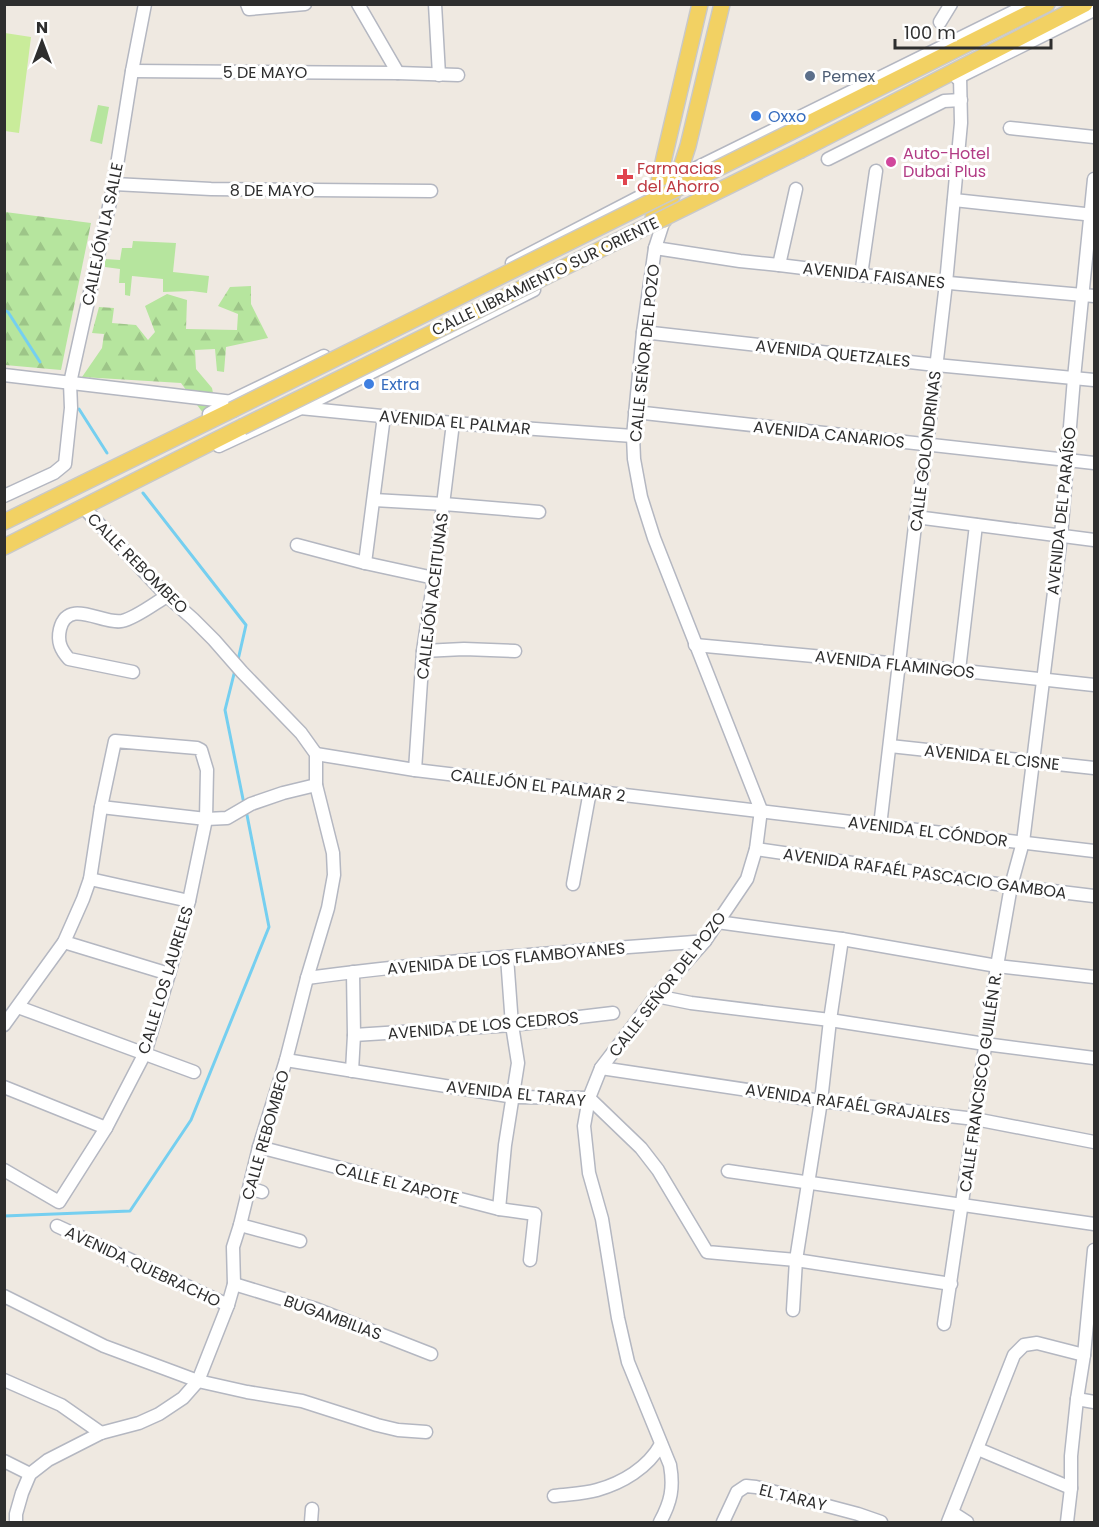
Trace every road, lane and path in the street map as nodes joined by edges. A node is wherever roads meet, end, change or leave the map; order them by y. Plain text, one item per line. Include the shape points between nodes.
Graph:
1 (145, 4) edge
2 (305, 4) edge
3 (358, 4) edge
4 (435, 4) edge
5 (700, 4) edge
6 (722, 4) edge
7 (951, 4) edge
8 (1029, 4) edge
9 (1047, 4) edge
10 (1085, 4) edge
11 (248, 7) edge
12 (1095, 10) edge
13 (940, 22) dead end
14 (132, 71) junction
15 (398, 73) junction
16 (439, 75) junction
17 (458, 75) dead end
18 (960, 76) junction
19 (961, 100) junction
20 (1010, 128) dead end
21 (1095, 137) edge
22 (828, 159) dead end
23 (876, 171) dead end
24 (678, 177) junction
25 (1095, 179) edge
26 (114, 184) junction
27 (658, 187) junction
28 (796, 189) dead end
29 (430, 191) dead end
30 (954, 200) junction
31 (1093, 215) edge
32 (657, 231) junction
33 (779, 265) junction
34 (861, 275) junction
35 (946, 283) junction
36 (1089, 296) edge
37 (643, 332) junction
38 (936, 364) junction
39 (4, 375) edge
40 (1074, 378) junction
41 (1095, 380) edge
42 (69, 392) junction
43 (249, 403) dead end
44 (278, 403) dead end
45 (232, 406) junction
46 (301, 408) junction
47 (635, 412) junction
48 (384, 416) junction
49 (453, 423) junction
50 (633, 436) junction
51 (927, 445) junction
52 (178, 459) junction
53 (1067, 461) junction
54 (1095, 464) edge
55 (4, 496) edge
56 (374, 500) junction
57 (444, 504) junction
58 (84, 508) junction
59 (539, 512) dead end
60 (916, 517) junction
61 (4, 522) edge
62 (976, 525) junction
63 (1061, 536) junction
64 (1095, 540) edge
65 (297, 545) dead end
66 (4, 547) edge
67 (365, 563) junction
68 (434, 578) junction
69 (167, 596) junction
70 (695, 645) junction
71 (423, 651) junction
72 (515, 651) dead end
73 (900, 664) junction
74 (959, 670) junction
75 (134, 672) dead end
76 (1042, 680) junction
77 (1095, 686) edge
78 (890, 746) junction
79 (316, 754) junction
80 (1032, 762) junction
81 (1095, 768) edge
82 (415, 770) junction
83 (316, 784) junction
84 (590, 791) junction
85 (101, 807) junction
86 (761, 810) junction
87 (206, 819) junction
88 (880, 826) junction
89 (1023, 842) junction
90 (756, 849) junction
91 (1095, 851) edge
92 (90, 879) junction
93 (573, 884) dead end
94 (1011, 886) junction
95 (1095, 896) edge
96 (189, 901) junction
97 (717, 922) junction
98 (842, 939) junction
99 (705, 941) junction
100 (64, 942) junction
101 (507, 957) junction
102 (997, 966) junction
103 (353, 972) junction
104 (169, 974) junction
105 (1095, 977) edge
106 (307, 978) junction
107 (656, 996) junction
108 (18, 1007) junction
109 (613, 1013) dead end
110 (830, 1020) junction
111 (4, 1025) edge
112 (512, 1025) junction
113 (354, 1035) junction
114 (985, 1044) junction
115 (145, 1053) junction
116 (1095, 1058) edge
117 (286, 1060) junction
118 (601, 1068) junction
119 (352, 1071) junction
120 (194, 1072) dead end
121 (4, 1087) edge
122 (513, 1096) junction
123 (589, 1098) junction
124 (820, 1101) junction
125 (975, 1119) junction
126 (106, 1128) junction
127 (1095, 1142) edge
128 (259, 1148) junction
129 (4, 1170) edge
130 (728, 1171) dead end
131 (807, 1183) junction
132 (249, 1188) junction
133 (262, 1192) dead end
134 (59, 1202) joint
135 (963, 1205) junction
136 (499, 1209) junction
137 (1095, 1224) edge
138 (240, 1225) junction
139 (57, 1226) dead end
140 (300, 1241) dead end
141 (1095, 1250) edge
142 (530, 1260) dead end
143 (796, 1260) junction
144 (234, 1284) junction
145 (951, 1284) junction
146 (4, 1296) edge
147 (228, 1305) junction
148 (793, 1310) dead end
149 (1091, 1321) edge
150 (944, 1324) dead end
151 (431, 1354) dead end
152 (1084, 1355) junction
153 (4, 1380) edge
154 (198, 1381) junction
155 (1077, 1399) junction
156 (1095, 1402) edge
157 (426, 1432) dead end
158 (101, 1434) junction
159 (661, 1444) junction
160 (978, 1449) junction
161 (4, 1461) edge
162 (30, 1474) junction
163 (1071, 1488) junction
164 (554, 1496) dead end
165 (312, 1509) dead end
166 (950, 1518) edge
167 (16, 1522) edge
168 (311, 1522) edge
169 (660, 1522) edge
170 (723, 1522) edge
171 (881, 1522) edge
172 (967, 1522) edge
173 (1067, 1522) edge

1 - 14 street, CALLEJÓN LA SALLE
2 - 11 street
3 - 15 street
4 - 16 street
5 - 27 main road
6 - 24 main road
7 - 13 street
8 - 24 street
9 - 45 main road, CALLE LIBRAMIENTO SUR ORIENTE, bridge
10 - 52 main road, CALLE LIBRAMIENTO SUR ORIENTE, bridge
12 - 18 street
14 - 15 street, 5 DE MAYO
14 - 26 street, CALLEJÓN LA SALLE
15 - 16 street, 5 DE MAYO
16 - 17 street, 5 DE MAYO
18 - 19 street, CALLE GOLONDRINAS
18 - 32 street
19 - 22 street via 944,101
19 - 30 street, CALLE GOLONDRINAS
20 - 21 street
23 - 34 street
24 - 27 street
24 - 32 main road
25 - 31 street, AVENIDA DEL PARAÍSO
26 - 29 street, 8 DE MAYO
26 - 42 street, CALLEJÓN LA SALLE
27 - 32 main road
27 - 45 street
28 - 33 street
30 - 31 street
30 - 35 street, CALLE GOLONDRINAS
31 - 36 street, AVENIDA DEL PARAÍSO
32 - 33 street, AVENIDA FAISANES via 740,261
32 - 37 street, CALLE SEÑOR DEL POZO
32 - 46 street
33 - 34 street, AVENIDA FAISANES
34 - 35 street, AVENIDA FAISANES
35 - 36 street, AVENIDA FAISANES
35 - 38 street, CALLE GOLONDRINAS
36 - 40 street, AVENIDA DEL PARAÍSO
37 - 38 street, AVENIDA QUETZALES
37 - 47 street, CALLE SEÑOR DEL POZO
38 - 40 street, AVENIDA QUETZALES
38 - 51 street, CALLE GOLONDRINAS
39 - 42 street
40 - 41 street, AVENIDA QUETZALES
40 - 53 street, AVENIDA DEL PARAÍSO
42 - 45 street
42 - 55 street, CALLEJÓN LA SALLE via 65,464
43 - 45 street
44 - 46 street, AVENIDA EL PALMAR
45 - 61 main road, CALLE LIBRAMIENTO SUR ORIENTE via 191,431
46 - 48 street, AVENIDA EL PALMAR
46 - 52 street via 204,454
47 - 50 street, CALLE SEÑOR DEL POZO
47 - 51 street, AVENIDA CANARIOS
48 - 49 street, AVENIDA EL PALMAR
48 - 56 street
49 - 50 street, AVENIDA EL PALMAR
49 - 57 street, CALLEJÓN ACEITUNAS
50 - 70 street, CALLE SEÑOR DEL POZO via 641,497
51 - 53 street, AVENIDA CANARIOS
51 - 60 street, CALLE GOLONDRINAS
52 - 58 main road, CALLE LIBRAMIENTO SUR ORIENTE
53 - 54 street, AVENIDA CANARIOS
53 - 63 street, AVENIDA DEL PARAÍSO
56 - 57 street
56 - 67 street
57 - 59 street
57 - 68 street, CALLEJÓN ACEITUNAS
58 - 66 main road, CALLE LIBRAMIENTO SUR ORIENTE
58 - 69 street, CALLE REBOMBEO
60 - 62 street
60 - 73 street, CALLE GOLONDRINAS
62 - 63 street
62 - 74 street
63 - 64 street
63 - 76 street, AVENIDA DEL PARAÍSO
65 - 67 street
67 - 68 street
68 - 71 street, CALLEJÓN ACEITUNAS
69 - 75 street via 120,621 81,613 70,614 63,620 60,646 69,659
69 - 79 street, CALLE REBOMBEO via 193,618
70 - 73 street, AVENIDA FLAMINGOS
70 - 86 street, CALLE SEÑOR DEL POZO
71 - 72 street
71 - 82 street, CALLEJÓN ACEITUNAS
73 - 74 street, AVENIDA FLAMINGOS
73 - 78 street, CALLE GOLONDRINAS
74 - 76 street, AVENIDA FLAMINGOS
76 - 77 street, AVENIDA FLAMINGOS
76 - 80 street, AVENIDA DEL PARAÍSO
78 - 80 street, AVENIDA EL CISNE
78 - 88 street, CALLE GOLONDRINAS
79 - 82 street, CALLEJÓN EL PALMAR 2
79 - 83 street, CALLE REBOMBEO
80 - 81 street, AVENIDA EL CISNE
80 - 89 street, AVENIDA DEL PARAÍSO
82 - 84 street, CALLEJÓN EL PALMAR 2
83 - 87 street via 251,804 227,818
83 - 106 street, CALLE REBOMBEO via 333,853 334,875
84 - 86 street, CALLEJÓN EL PALMAR 2
84 - 93 street
85 - 87 street
85 - 87 street, CALLE LOS LAURELES via 115,741 190,747 201,750 207,770
85 - 92 street
86 - 88 street, AVENIDA EL CÓNDOR
86 - 90 street, CALLE SEÑOR DEL POZO
87 - 96 street, CALLE LOS LAURELES
88 - 89 street, AVENIDA EL CÓNDOR
89 - 91 street, AVENIDA EL CÓNDOR
89 - 94 street, CALLE FRANCISCO GUILLÉN R.
90 - 94 street, AVENIDA RAFAÉL PASCACIO GAMBOA
90 - 97 street, CALLE SEÑOR DEL POZO via 747,879
92 - 96 street
92 - 100 street
94 - 95 street, AVENIDA RAFAÉL PASCACIO GAMBOA
94 - 102 street, CALLE FRANCISCO GUILLÉN R.
96 - 104 street, CALLE LOS LAURELES
97 - 98 street
97 - 99 street, CALLE SEÑOR DEL POZO
98 - 102 street
98 - 110 street
99 - 101 street, AVENIDA DE LOS FLAMBOYANES
99 - 107 street, CALLE SEÑOR DEL POZO
100 - 104 street
100 - 108 street
101 - 103 street, AVENIDA DE LOS FLAMBOYANES
101 - 112 street
102 - 105 street
102 - 114 street, CALLE FRANCISCO GUILLÉN R.
103 - 106 street, AVENIDA DE LOS FLAMBOYANES
103 - 113 street
104 - 115 street, CALLE LOS LAURELES
106 - 117 street, CALLE REBOMBEO
107 - 110 street
107 - 118 street, CALLE SEÑOR DEL POZO
108 - 111 street
108 - 115 street
109 - 112 street, AVENIDA DE LOS CEDROS
110 - 114 street
110 - 124 street
112 - 113 street, AVENIDA DE LOS CEDROS
112 - 122 street via 518,1063
113 - 119 street
114 - 116 street
114 - 125 street, CALLE FRANCISCO GUILLÉN R.
115 - 120 street
115 - 126 street, CALLE LOS LAURELES
117 - 119 street, AVENIDA EL TARAY
117 - 128 street, CALLE REBOMBEO
118 - 123 street, CALLE SEÑOR DEL POZO
118 - 124 street, AVENIDA RAFAÉL GRAJALES
119 - 122 street, AVENIDA EL TARAY
121 - 126 street
122 - 123 street, AVENIDA EL TARAY
122 - 136 street
123 - 143 street, AVENIDA EL TARAY via 658,1170 707,1252
123 - 159 street, CALLE SEÑOR DEL POZO via 584,1126 589,1173 602,1219 618,1318 628,1362
124 - 125 street, AVENIDA RAFAÉL GRAJALES
124 - 131 street
125 - 127 street, AVENIDA RAFAÉL GRAJALES
125 - 135 street, CALLE FRANCISCO GUILLÉN R.
126 - 134 street, CALLE LOS LAURELES
128 - 132 street, CALLE REBOMBEO
128 - 136 street, CALLE EL ZAPOTE
129 - 134 street, AVENIDA QUEBRACHO
130 - 131 street
131 - 135 street
131 - 143 street
132 - 133 street
132 - 138 street, CALLE REBOMBEO
135 - 137 street
135 - 145 street, CALLE FRANCISCO GUILLÉN R.
136 - 142 street, CALLE EL ZAPOTE via 535,1214
138 - 140 street
138 - 144 street, CALLE REBOMBEO via 233,1247
139 - 147 street, AVENIDA QUEBRACHO
141 - 149 street
143 - 145 street
143 - 148 street
144 - 147 street, CALLE REBOMBEO
144 - 151 street, BUGAMBILIAS via 316,1309
145 - 150 street, CALLE FRANCISCO GUILLÉN R.
146 - 154 street via 104,1346
147 - 154 street, CALLE REBOMBEO
149 - 152 street
152 - 155 street
152 - 160 street via 1037,1343 1024,1345 1014,1355
153 - 158 street via 62,1406
154 - 157 street via 302,1401 398,1430
154 - 158 street, CALLE REBOMBEO via 183,1398 159,1414
155 - 156 street
155 - 163 street
158 - 162 street, CALLE REBOMBEO via 48,1460
159 - 164 street via 648,1463 614,1483 596,1490
159 - 169 street, CALLE SEÑOR DEL POZO via 673,1480 671,1498
160 - 163 street
160 - 166 street
161 - 162 street
162 - 167 street
163 - 173 street
165 - 168 street
166 - 172 street
170 - 171 street, EL TARAY via 738,1492 746,1486

